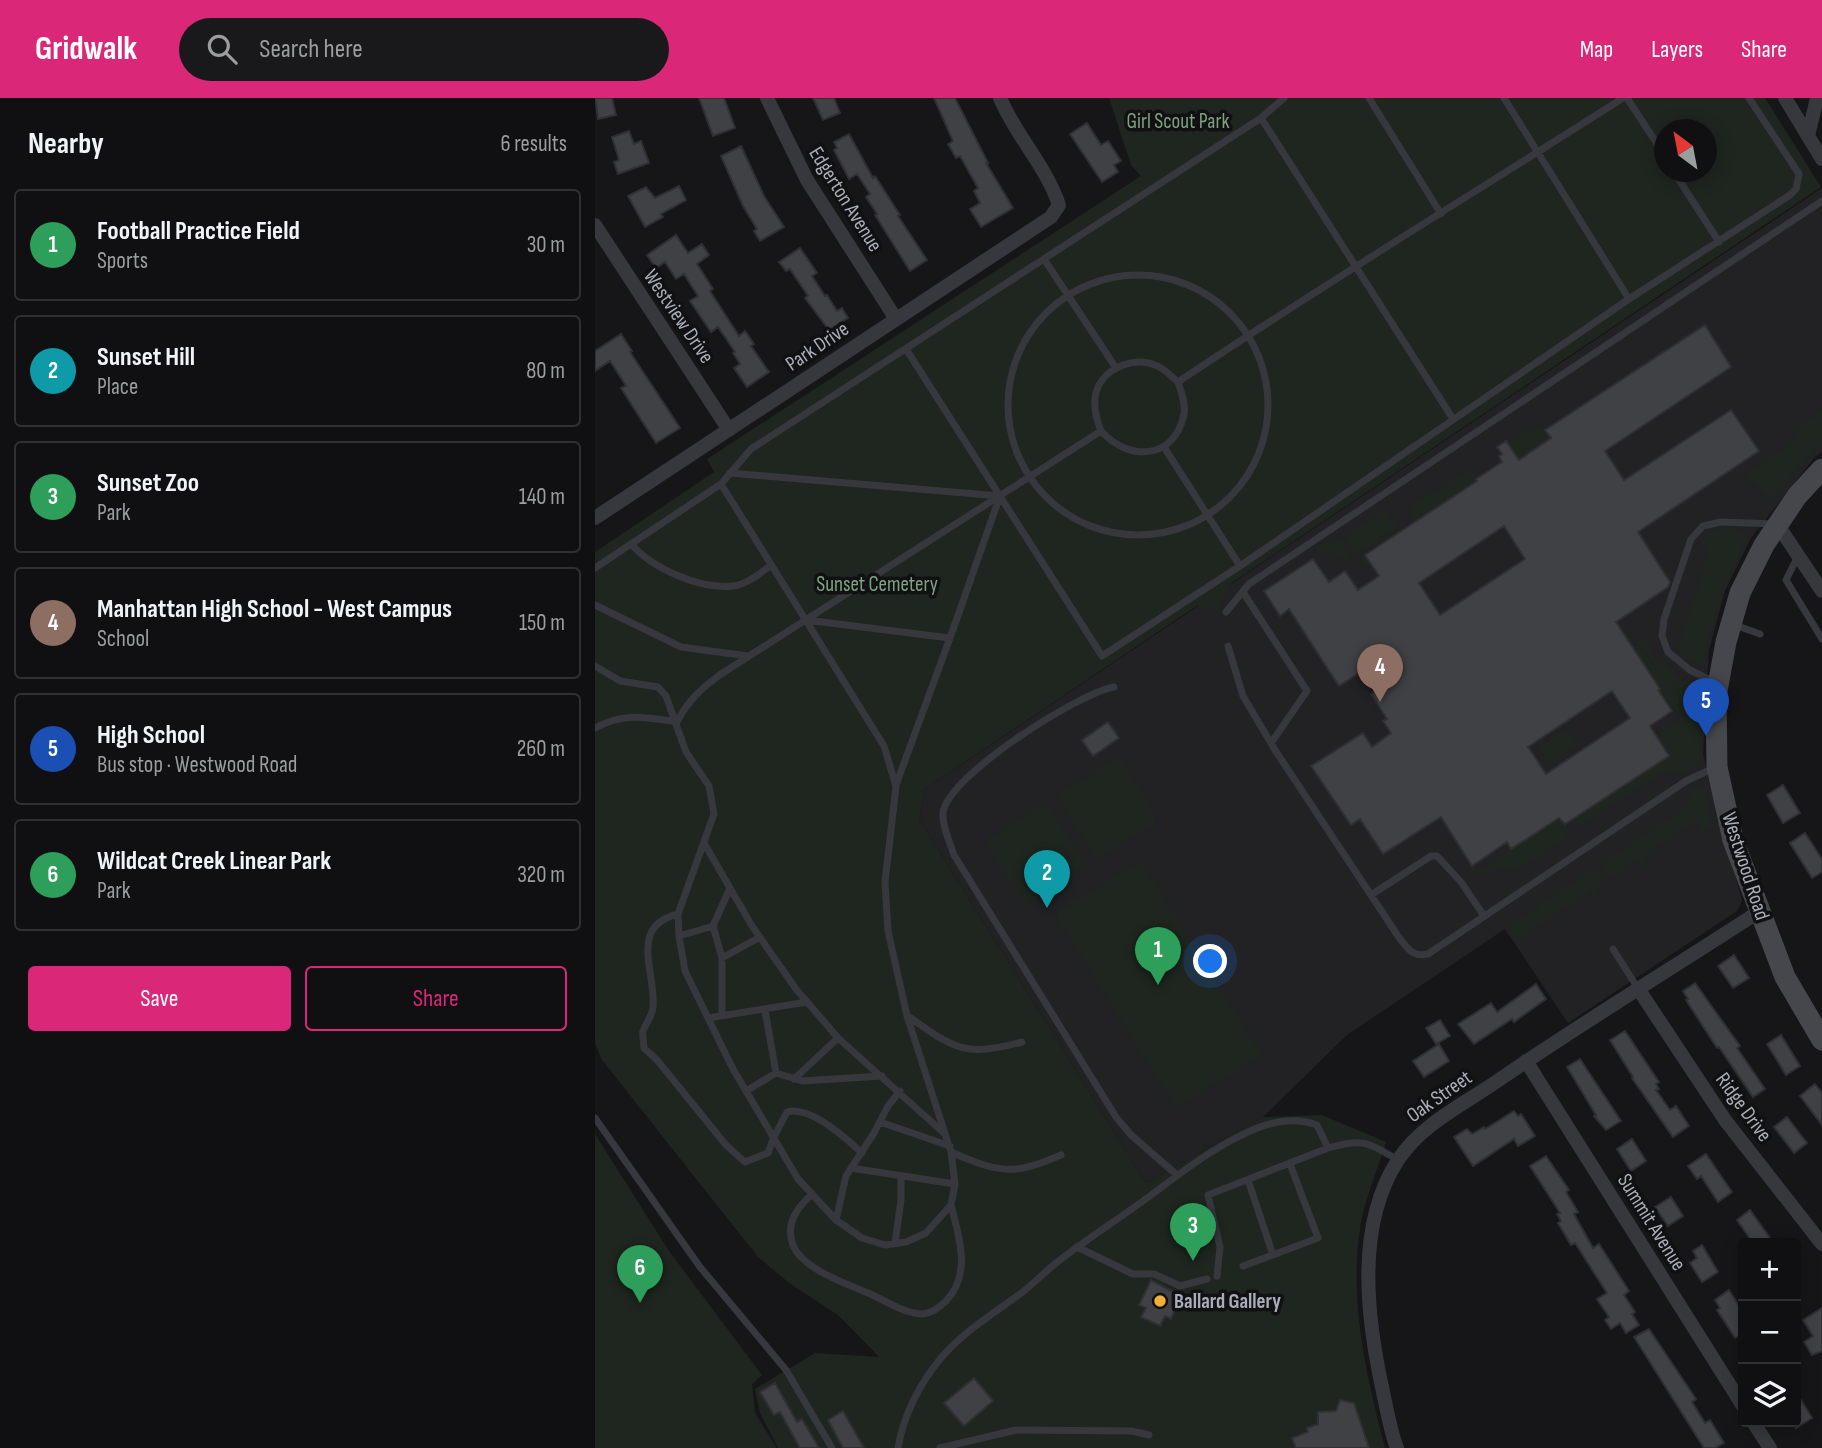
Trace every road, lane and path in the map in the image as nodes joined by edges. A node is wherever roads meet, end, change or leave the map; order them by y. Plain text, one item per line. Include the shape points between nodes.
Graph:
1 (767, 98) edge
2 (1000, 98) edge
3 (1284, 98) edge
4 (1369, 98) edge
5 (1504, 98) edge
6 (1625, 98) edge
7 (1749, 98) edge
8 (1784, 98) edge
9 (1817, 98) edge
10 (1261, 118) junction
11 (1808, 136) junction
12 (1654, 141) edge
13 (1538, 152) junction
14 (1822, 159) edge
15 (1680, 182) edge
16 (1822, 201) edge
17 (1441, 214) junction
18 (595, 225) edge
19 (1719, 242) junction
20 (1044, 259) junction
21 (1355, 265) junction
22 (1068, 296) junction
23 (1629, 299) junction
24 (896, 319) junction
25 (1248, 335) junction
26 (906, 349) junction
27 (1116, 368) junction
28 (1178, 382) junction
29 (1453, 419) junction
30 (729, 430) junction
31 (1101, 431) junction
32 (1164, 447) junction
33 (1822, 468) edge
34 (730, 473) junction
35 (1029, 477) junction
36 (721, 484) junction
37 (1000, 496) junction
38 (1207, 515) junction
39 (595, 517) edge
40 (1777, 524) junction
41 (631, 544) junction
42 (1798, 555) junction
43 (771, 565) junction
44 (1240, 566) junction
45 (595, 568) edge
46 (1822, 591) edge
47 (1241, 594) junction
48 (595, 605) edge
49 (1226, 612) dead end
50 (805, 620) junction
51 (1731, 624) junction
52 (1760, 634) dead end
53 (950, 638) junction
54 (1822, 639) edge
55 (1228, 646) dead end
56 (748, 656) junction
57 (595, 666) edge
58 (1718, 684) junction
59 (1114, 687) dead end
60 (677, 722) junction
61 (595, 728) edge
62 (1271, 743) junction
63 (1717, 767) junction
64 (896, 786) junction
65 (704, 843) junction
66 (730, 888) junction
67 (1371, 895) junction
68 (1760, 911) junction
69 (678, 914) junction
70 (1484, 916) junction
71 (713, 926) junction
72 (679, 936) junction
73 (760, 937) junction
74 (1613, 949) dead end
75 (722, 958) junction
76 (1639, 990) junction
77 (807, 1002) junction
78 (765, 1010) junction
79 (722, 1016) junction
80 (907, 1016) junction
81 (708, 1018) junction
82 (838, 1038) junction
83 (1822, 1040) edge
84 (1022, 1042) dead end
85 (1526, 1061) junction
86 (776, 1073) junction
87 (882, 1076) junction
88 (794, 1079) junction
89 (746, 1091) junction
90 (900, 1091) junction
91 (595, 1118) edge
92 (880, 1122) junction
93 (946, 1135) junction
94 (773, 1137) junction
95 (1328, 1148) junction
96 (951, 1149) junction
97 (862, 1153) junction
98 (1061, 1155) dead end
99 (1398, 1160) junction
100 (1290, 1164) junction
101 (851, 1168) junction
102 (1177, 1175) junction
103 (901, 1176) junction
104 (1248, 1180) junction
105 (955, 1184) junction
106 (812, 1194) junction
107 (951, 1205) junction
108 (836, 1220) junction
109 (895, 1243) junction
110 (1822, 1244) edge
111 (1077, 1247) junction
112 (1273, 1255) junction
113 (1243, 1266) dead end
114 (1217, 1276) dead end
115 (1207, 1279) dead end
116 (1738, 1398) edge
117 (1756, 1427) edge
118 (1149, 1435) dead end
119 (832, 1448) edge
120 (898, 1448) edge
121 (940, 1448) edge
122 (1397, 1448) edge
123 (1770, 1448) edge

1 - 24 street, Edgerton Avenue via 807,180
2 - 24 street, Park Drive via 1059,205 1051,218
3 - 10 lane
4 - 17 lane
5 - 13 lane
6 - 12 lane
6 - 13 lane
7 - 19 lane via 1799,174 1798,182 1790,195
8 - 11 street
9 - 11 street
10 - 20 lane
10 - 21 lane
11 - 14 street
13 - 17 lane
13 - 23 lane
15 - 19 lane
16 - 47 lane via 1249,584
17 - 21 lane
18 - 30 street, Westview Drive
19 - 23 lane
20 - 22 lane
20 - 26 lane
21 - 25 lane
21 - 29 lane
22 - 25 lane via 1116,277 1167,278 1213,299
22 - 27 lane
22 - 35 lane via 1032,331 1011,377 1010,428
23 - 29 lane
24 - 30 street, Park Drive
25 - 28 lane
25 - 38 lane via 1266,383 1265,433 1244,480
26 - 34 lane via 751,449
26 - 37 lane
27 - 28 lane via 1146,362
27 - 31 lane via 1105,376 1095,398
28 - 32 lane via 1185,413
29 - 44 lane
30 - 39 street, Park Drive
31 - 32 lane via 1131,452
31 - 35 lane
32 - 38 lane
33 - 40 street, Westwood Road
34 - 36 lane
34 - 37 lane
35 - 37 lane
35 - 38 lane via 1063,512 1109,532 1160,533
36 - 41 lane
36 - 43 lane
37 - 44 lane via 1102,656
37 - 50 lane
37 - 53 lane
38 - 44 lane
40 - 42 street
40 - 51 street, Westwood Road via 1740,593
40 - 58 lane via 1721,522 1703,526 1691,539 1662,636 1668,652
41 - 43 lane via 643,558 664,570 712,584 736,586
41 - 45 lane
42 - 46 street
42 - 54 lane via 1786,580
43 - 50 lane
47 - 49 lane
47 - 62 lane via 1307,691
48 - 56 lane via 681,647
50 - 53 lane
50 - 56 lane
50 - 64 lane via 884,746
51 - 52 lane
51 - 58 street, Westwood Road
53 - 64 lane
55 - 62 lane via 1243,696
56 - 60 lane via 698,690
57 - 60 lane via 620,681 658,687
58 - 63 street, Westwood Road
59 - 102 lane via 1088,696 988,758 951,794 943,812 954,855 1116,1117
60 - 61 lane via 635,716 611,719
60 - 65 lane via 686,752 709,786 714,814
62 - 67 lane
63 - 68 street, Westwood Road via 1733,840
63 - 70 lane via 1686,781
64 - 80 lane via 886,894 888,931
65 - 66 lane
65 - 69 lane
66 - 71 lane
66 - 73 lane
67 - 70 lane via 1437,856
67 - 70 lane via 1410,952 1418,956
68 - 76 street, Oak Street
68 - 83 street, Westwood Road via 1785,977
69 - 72 lane
69 - 94 lane via 664,917 649,937 654,1004 643,1032 644,1048 745,1162 768,1153
71 - 72 lane
71 - 75 lane
72 - 81 lane via 685,971
73 - 75 lane
73 - 77 lane
74 - 76 lane
75 - 79 lane
76 - 85 street, Oak Street
76 - 110 street, Ridge Drive via 1725,1120
77 - 78 lane
77 - 82 lane
78 - 79 lane
78 - 86 lane
79 - 81 lane
80 - 84 lane via 941,1040 972,1051
80 - 93 lane
81 - 89 lane
82 - 87 lane
82 - 88 lane
85 - 99 street, Oak Street via 1422,1132
85 - 116 street, Summit Avenue
86 - 88 lane
86 - 89 lane
87 - 88 lane
87 - 90 lane
89 - 94 lane
90 - 92 lane
90 - 93 lane
91 - 119 lane via 700,1267 786,1370
92 - 96 lane
92 - 97 lane
93 - 96 lane
94 - 97 lane via 787,1112 794,1110 821,1121
94 - 106 lane
95 - 99 lane via 1362,1142
95 - 100 lane
95 - 102 lane via 1317,1125 1285,1121 1233,1140
96 - 98 lane via 1003,1171 1033,1167
96 - 105 lane
97 - 101 lane
99 - 122 street, Oak Street via 1381,1195 1369,1277 1374,1346
100 - 104 lane
100 - 112 lane via 1318,1238
101 - 103 lane
101 - 108 lane
102 - 111 lane
103 - 105 lane
103 - 109 lane
104 - 112 lane
104 - 114 lane via 1207,1195 1220,1247
105 - 107 lane
106 - 107 lane via 792,1218 793,1246 799,1254 844,1283 899,1308 925,1314 947,1300 961,1274 962,1249
106 - 108 lane
107 - 109 lane via 926,1233
108 - 109 lane via 862,1238
111 - 115 lane via 1133,1274 1154,1274 1180,1286
111 - 120 lane via 974,1325 941,1358 916,1393
112 - 113 lane
117 - 123 street
118 - 121 lane via 1016,1430

